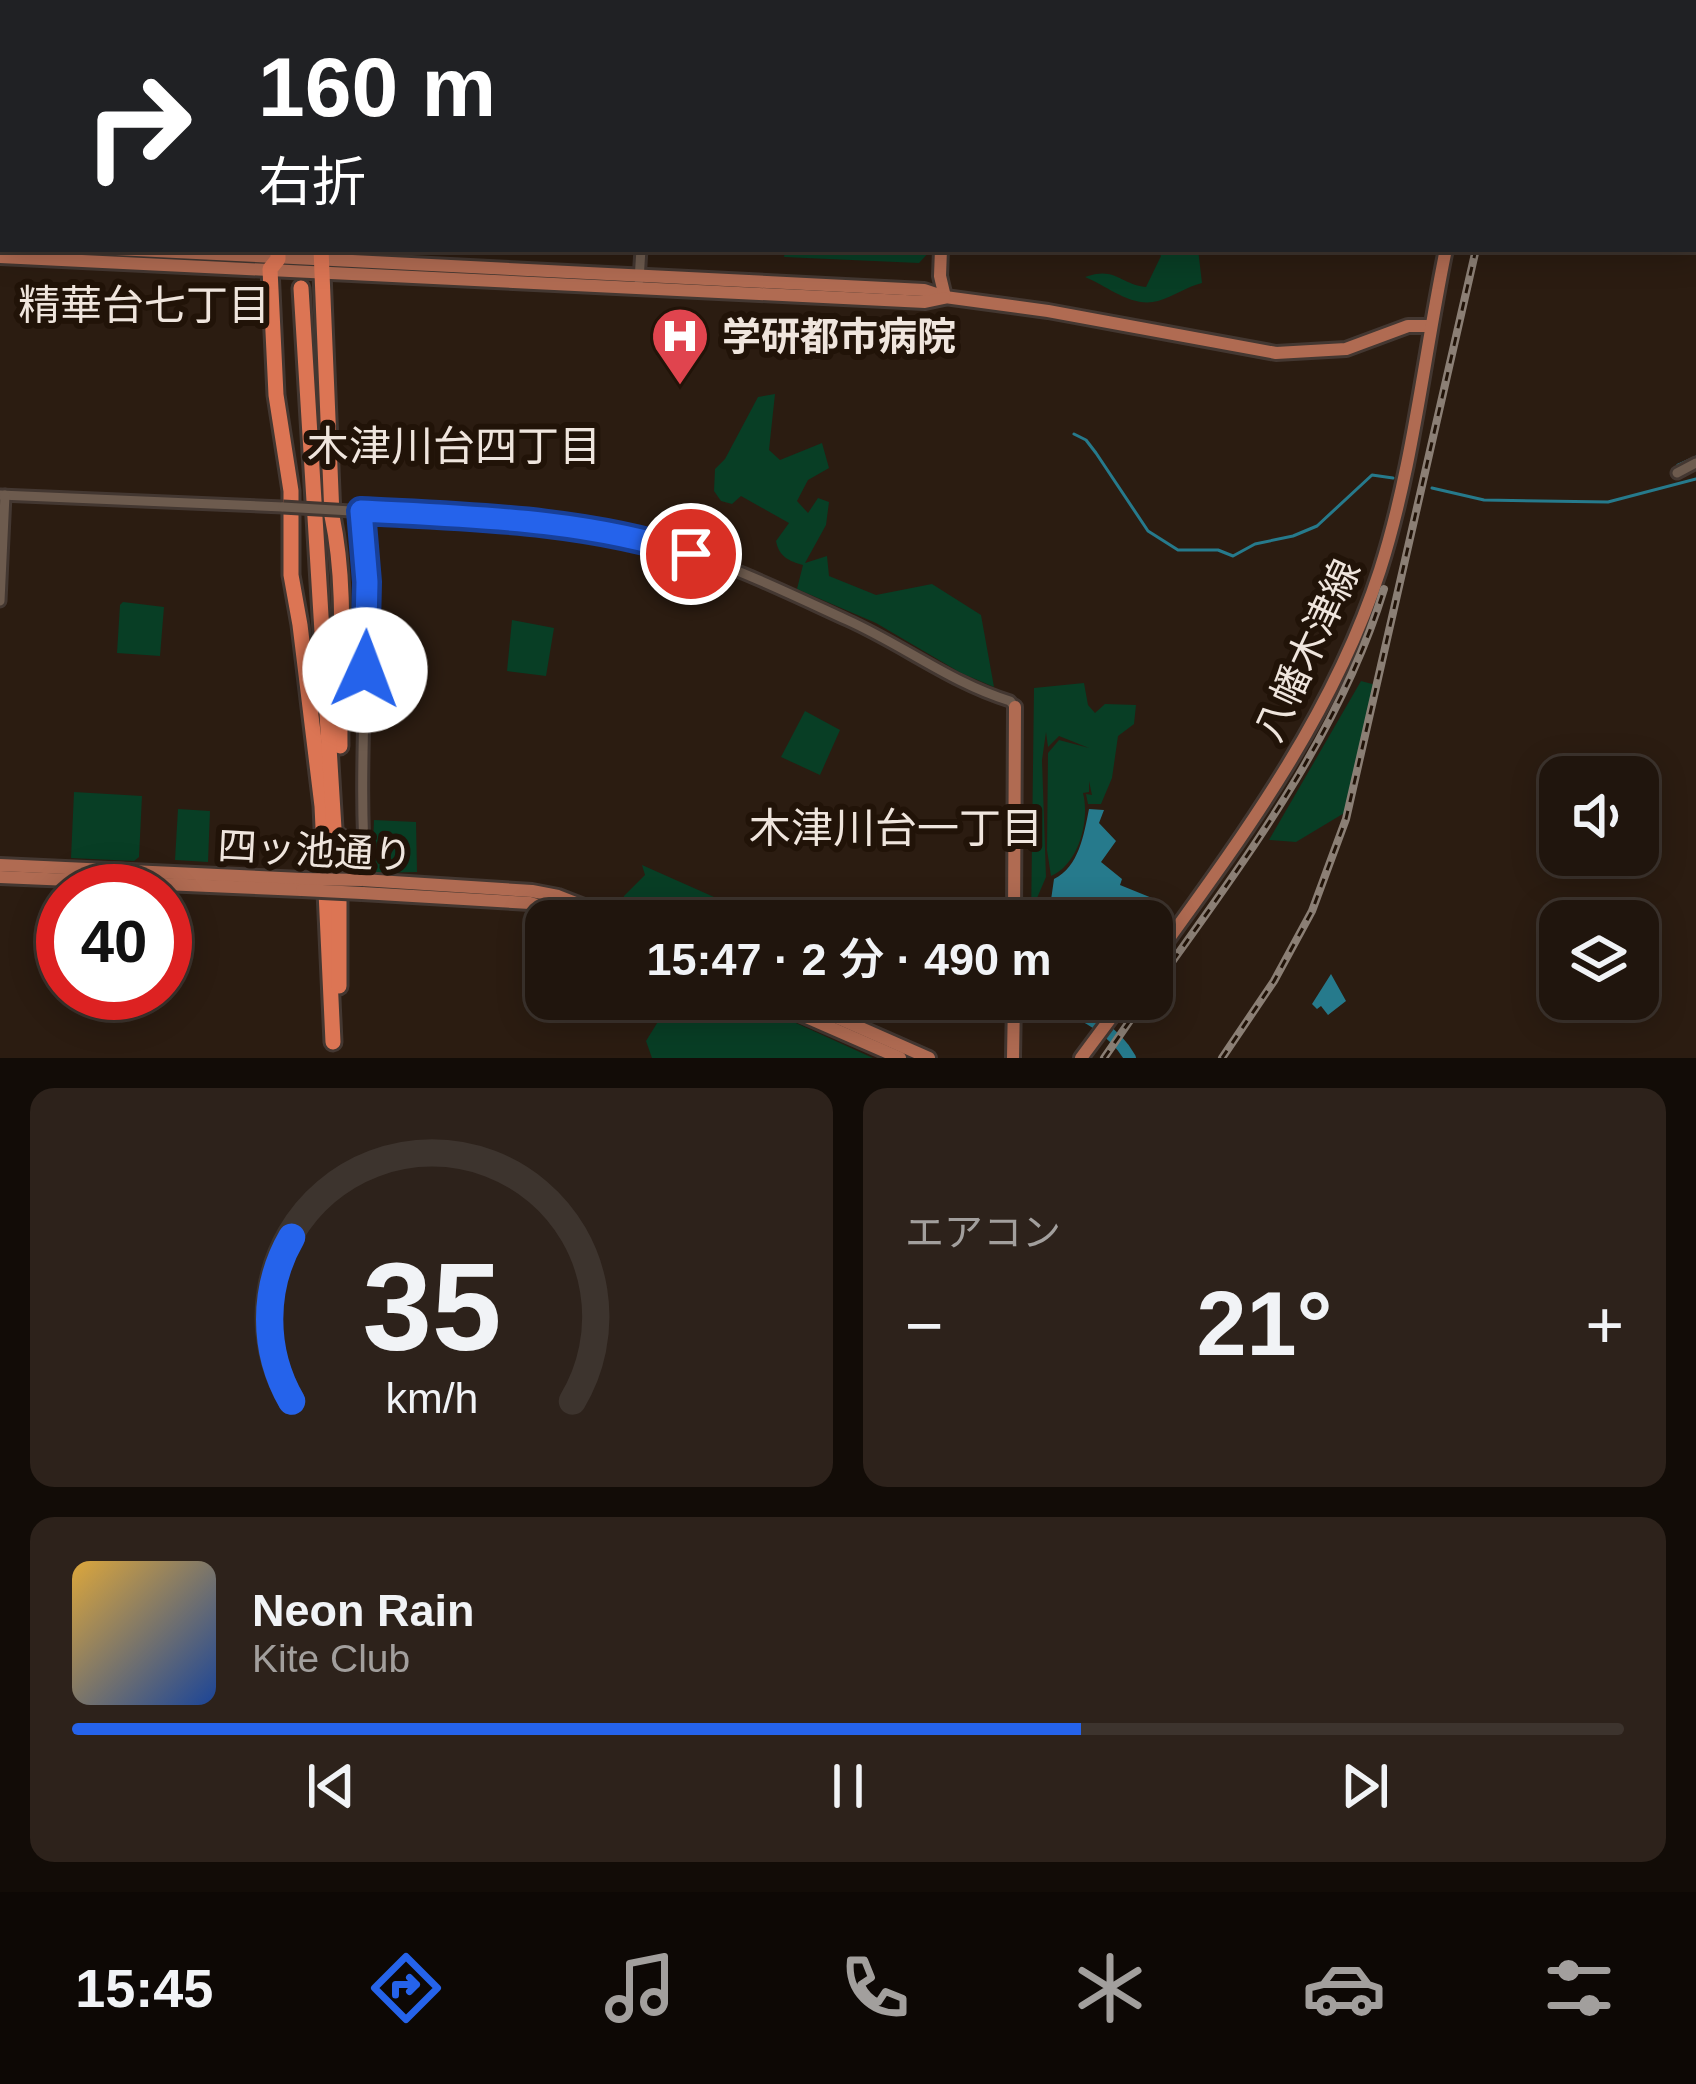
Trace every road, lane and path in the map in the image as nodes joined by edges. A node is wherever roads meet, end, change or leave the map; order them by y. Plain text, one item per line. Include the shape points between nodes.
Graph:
1 (229, 252) edge
2 (641, 252) edge
3 (944, 252) edge
4 (1445, 252) edge
5 (0, 257) edge
6 (276, 259) edge
7 (322, 261) edge
8 (639, 281) junction
9 (945, 298) junction
10 (1430, 326) junction
11 (1696, 463) edge
12 (1677, 472) dead end
13 (3, 495) edge
14 (356, 511) junction
15 (0, 602) edge
16 (1015, 707) joint
17 (0, 865) edge
18 (0, 877) edge
19 (364, 884) junction
20 (302, 885) junction
21 (340, 887) junction
22 (568, 900) edge
23 (1014, 900) edge
24 (525, 902) edge
25 (1173, 931) edge
26 (813, 1020) edge
27 (843, 1020) edge
28 (1014, 1020) edge
29 (1109, 1020) edge
30 (334, 1053) edge
31 (900, 1058) edge
32 (929, 1058) edge
33 (1013, 1058) edge
34 (1081, 1058) edge

1 - 6 main road
2 - 8 street
3 - 9 main road
4 - 10 main road, 八幡木津線
5 - 6 main road
6 - 7 main road
6 - 30 highway via 276,395 322,806
7 - 8 main road
7 - 21 highway via 340,573
8 - 9 main road
9 - 10 main road via 1276,352 1346,349
10 - 25 main road, 八幡木津線 via 1389,538 1349,652 1308,734
11 - 12 street
13 - 14 street, bridge
13 - 15 street
14 - 16 street via 512,518 663,544 884,636
14 - 19 street via 368,610
16 - 23 main road
17 - 20 main road, 四ッ池通り
18 - 20 main road, 四ッ池通り
19 - 20 main road, 四ッ池通り, bridge
19 - 22 main road, 四ッ池通り via 532,891
19 - 24 main road, 四ッ池通り
21 - 30 highway
21 - 30 highway via 303,288 333,800
26 - 31 main road
27 - 32 main road
28 - 33 main road
29 - 34 main road

